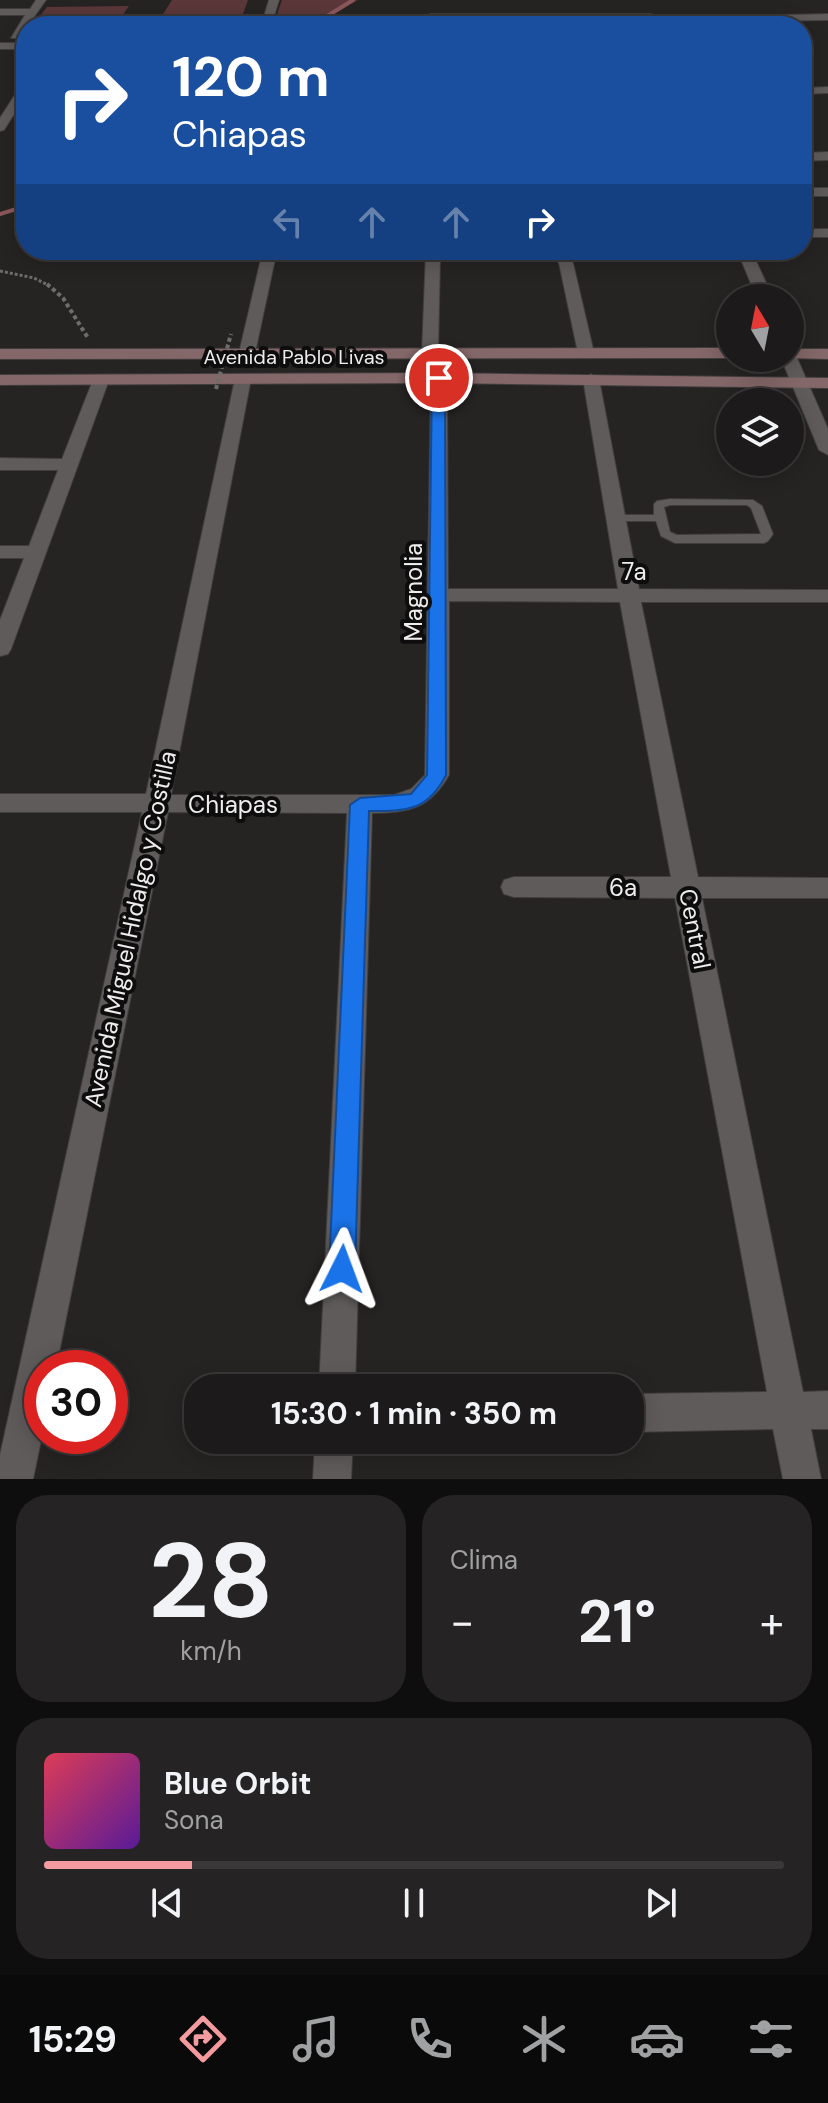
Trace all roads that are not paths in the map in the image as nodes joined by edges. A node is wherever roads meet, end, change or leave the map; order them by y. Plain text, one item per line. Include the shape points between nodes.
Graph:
1 (41, 0) edge
2 (0, 12) edge
3 (33, 12) junction
4 (31, 16) edge
5 (16, 96) edge
6 (0, 127) edge
7 (268, 260) edge
8 (433, 260) edge
9 (564, 260) edge
10 (748, 260) edge
11 (759, 284) edge
12 (430, 353) junction
13 (0, 354) edge
14 (716, 354) edge
15 (828, 354) edge
16 (804, 355) edge
17 (245, 366) junction
18 (588, 366) junction
19 (795, 372) edge
20 (439, 378) junction
21 (0, 380) edge
22 (101, 380) junction
23 (799, 382) junction
24 (828, 383) edge
25 (828, 450) edge
26 (0, 464) edge
27 (71, 465) junction
28 (615, 518) junction
29 (660, 518) junction
30 (0, 552) edge
31 (38, 552) junction
32 (440, 595) junction
33 (828, 596) edge
34 (631, 597) junction
35 (0, 649) edge
36 (417, 800) joint
37 (0, 803) edge
38 (156, 803) junction
39 (360, 805) junction
40 (514, 887) dead end
41 (687, 887) junction
42 (827, 890) edge
43 (338, 1374) edge
44 (828, 1410) edge
45 (789, 1411) junction
46 (644, 1413) edge
47 (333, 1454) edge
48 (14, 1479) edge
49 (332, 1479) edge
50 (802, 1479) edge

1 - 3 street
2 - 3 street
3 - 4 street
5 - 6 street
7 - 17 street, Avenida Miguel Hidalgo y Costilla
8 - 12 street
9 - 18 street, Central
10 - 11 street
12 - 17 main road, Avenida Pablo Livas
12 - 18 main road, Avenida Pablo Livas
13 - 17 main road, Avenida Pablo Livas via 97,353
14 - 18 main road, Avenida Pablo Livas
15 - 16 main road
17 - 20 main road, Avenida Pablo Livas
17 - 22 main road, Avenida Pablo Livas
17 - 38 street, Avenida Miguel Hidalgo y Costilla
18 - 20 main road, Avenida Pablo Livas
18 - 23 main road, Avenida Pablo Livas
18 - 28 street, Central
19 - 23 street
20 - 32 street, Magnolia
21 - 22 main road, Avenida Pablo Livas
22 - 27 street
23 - 24 main road, Avenida Pablo Livas
23 - 25 street
26 - 27 street
27 - 31 street
28 - 29 lane
28 - 34 street, Central
29 - 29 lane via 665,534 675,539 758,540 767,534 756,506 749,502 661,503
30 - 31 street
31 - 35 street
32 - 34 street, 7a
32 - 36 street, Magnolia via 437,775
33 - 34 street, 7a
34 - 41 street, Central
36 - 39 street, Chiapas
37 - 38 street, Chiapas
38 - 39 street, Chiapas
38 - 48 street, Avenida Miguel Hidalgo y Costilla
39 - 43 street
40 - 41 street, 6a
41 - 42 street, 6a
41 - 45 street, Central
44 - 45 street
45 - 46 street
45 - 50 street, Central
47 - 49 street

